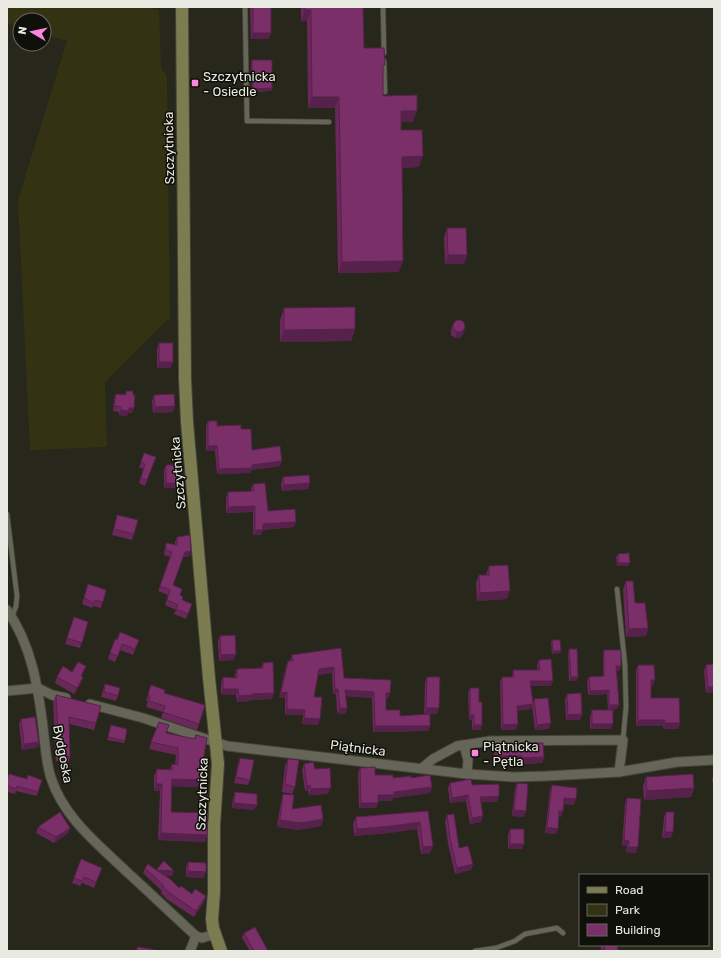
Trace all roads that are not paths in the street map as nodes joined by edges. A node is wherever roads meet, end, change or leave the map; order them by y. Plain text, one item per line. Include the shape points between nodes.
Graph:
1 (182, 7) edge
2 (245, 7) edge
3 (383, 7) edge
4 (385, 92) edge
5 (329, 122) dead end
6 (7, 514) edge
7 (617, 589) dead end
8 (10, 613) edge
9 (38, 688) junction
10 (7, 691) edge
11 (623, 740) junction
12 (217, 742) junction
13 (464, 745) junction
14 (714, 760) edge
15 (422, 768) junction
16 (619, 772) junction
17 (467, 774) junction
18 (563, 933) dead end
19 (215, 934) junction
20 (196, 936) junction
21 (190, 951) edge
22 (221, 951) edge
23 (474, 951) edge

1 - 12 street, Szczytnicka via 187,422
2 - 5 lane via 247,121
3 - 4 lane
6 - 8 lane, Bydgoska via 17,596 16,606
7 - 11 lane via 626,707
8 - 9 street, Bydgoska via 20,630
9 - 10 street, Piątnicka
9 - 12 street, Piątnicka via 52,695 144,718
9 - 20 street, Bydgoska via 50,777 67,811 104,850
11 - 13 street via 490,741
11 - 16 street
12 - 15 street, Piątnicka via 227,746
12 - 19 street, Szczytnicka via 212,919
13 - 15 street via 449,750
13 - 17 street via 468,760
14 - 16 street, Piątnicka via 677,762
15 - 17 street, Piątnicka
16 - 17 street, Piątnicka via 512,777
18 - 23 lane via 557,928 525,934 496,948
19 - 20 street via 202,938
19 - 22 street
20 - 21 street

